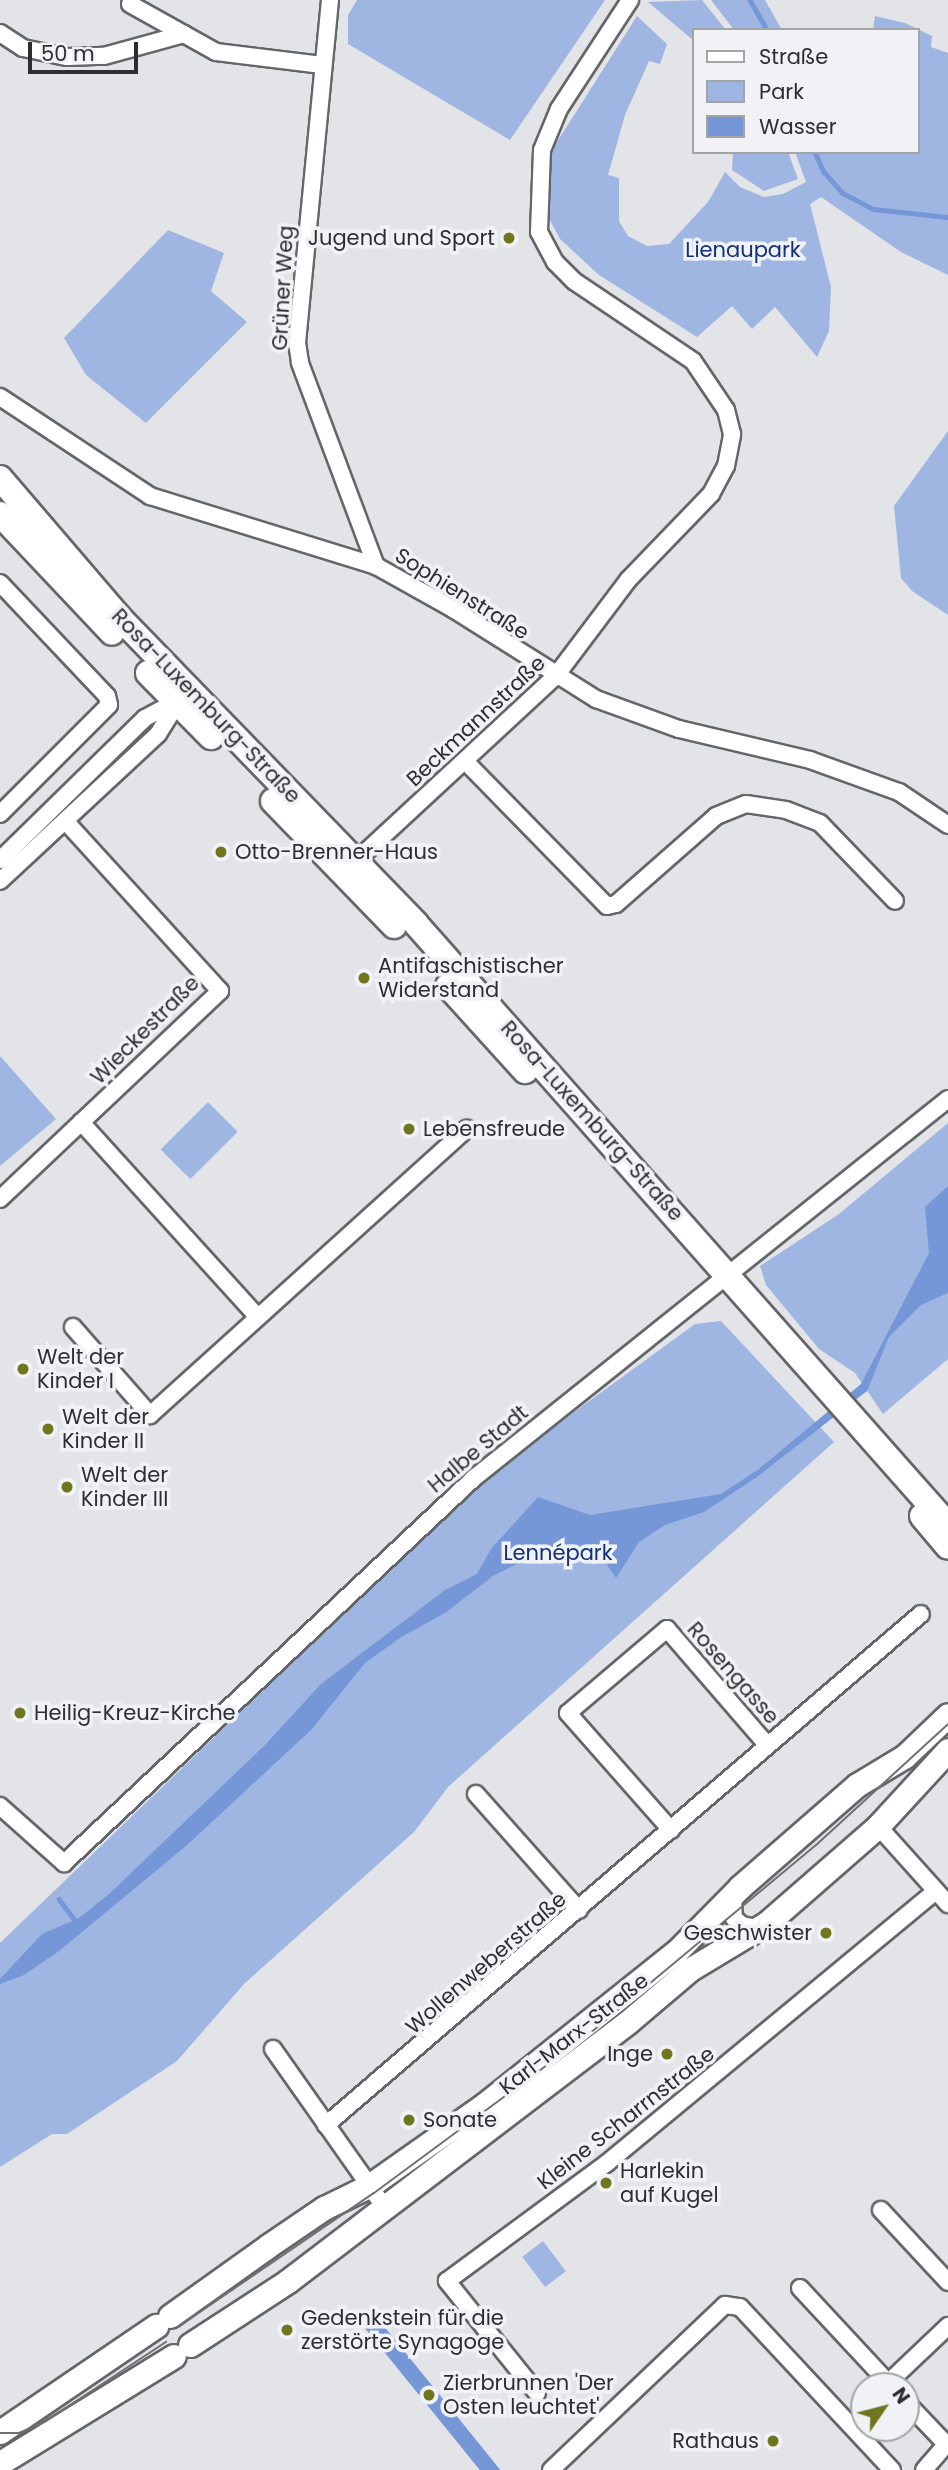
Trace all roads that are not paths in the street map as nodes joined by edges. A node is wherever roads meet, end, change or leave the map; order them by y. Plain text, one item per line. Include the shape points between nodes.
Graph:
1 (330, 0) edge
2 (630, 0) edge
3 (130, 4) dead end
4 (0, 33) edge
5 (184, 34) junction
6 (322, 65) junction
7 (0, 397) edge
8 (0, 478) edge
9 (0, 514) edge
10 (376, 566) junction
11 (0, 583) edge
12 (555, 677) junction
13 (183, 698) junction
14 (466, 761) junction
15 (0, 814) edge
16 (66, 822) junction
17 (948, 825) edge
18 (0, 860) edge
19 (345, 862) junction
20 (0, 881) edge
21 (895, 901) dead end
22 (948, 1099) edge
23 (81, 1122) junction
24 (467, 1129) dead end
25 (0, 1199) edge
26 (724, 1280) junction
27 (258, 1317) junction
28 (73, 1327) dead end
29 (850, 1422) junction
30 (948, 1525) edge
31 (948, 1547) edge
32 (921, 1614) dead end
33 (948, 1715) edge
34 (767, 1745) junction
35 (948, 1750) edge
36 (476, 1794) dead end
37 (0, 1806) edge
38 (878, 1826) junction
39 (671, 1830) junction
40 (936, 1891) junction
41 (733, 1895) junction
42 (948, 1904) edge
43 (579, 1910) junction
44 (758, 1928) junction
45 (273, 2049) dead end
46 (326, 2125) junction
47 (369, 2186) junction
48 (385, 2208) junction
49 (881, 2210) dead end
50 (948, 2282) edge
51 (800, 2288) dead end
52 (948, 2326) edge
53 (879, 2372) edge
54 (902, 2372) edge
55 (537, 2393) dead end
56 (920, 2416) edge
57 (0, 2432) edge
58 (947, 2443) edge
59 (0, 2463) edge
60 (552, 2470) edge
61 (892, 2470) edge
62 (924, 2470) edge

1 - 6 street, Grüner Weg
2 - 12 street, Beckmannstraße via 559,109 547,139 537,208 539,232 555,262 574,281 693,360 726,410 732,434 726,466 711,494 628,580
3 - 5 street
4 - 5 street via 23,48 67,57 104,56
5 - 6 street via 216,52
6 - 10 street, Grüner Weg via 297,343 300,363
7 - 10 street, Sophienstraße via 96,463 165,503
8 - 13 main road, Rosa-Luxemburg-Straße
9 - 13 main road, Rosa-Luxemburg-Straße
10 - 12 street, Sophienstraße via 453,609
11 - 15 street via 107,696 109,705
12 - 14 street, Beckmannstraße
12 - 17 street, Sophienstraße via 636,715 810,760 899,792
13 - 16 street via 158,734
13 - 18 street via 145,718
13 - 19 main road, Rosa-Luxemburg-Straße
14 - 19 street, Beckmannstraße
14 - 21 street via 607,906 616,904 716,816 746,804 786,810 820,823
16 - 20 street
16 - 23 street, Wieckestraße via 220,991
19 - 26 main road, Rosa-Luxemburg-Straße
22 - 26 street, Halbe Stadt
23 - 25 street, Wieckestraße
23 - 27 street
24 - 27 street
26 - 29 main road, Rosa-Luxemburg-Straße
26 - 37 street, Halbe Stadt via 474,1478 64,1863
27 - 28 street via 150,1415
29 - 30 main road, Rosa-Luxemburg-Straße
29 - 31 main road, Rosa-Luxemburg-Straße
32 - 34 street, Wollenweberstraße
33 - 41 street, Karl-Marx-Straße via 905,1756 857,1785
34 - 39 street, Wollenweberstraße
34 - 39 street, Rosengasse via 667,1629 568,1713
35 - 38 street, Karl-Marx-Straße
36 - 43 street
38 - 40 street
38 - 44 street, Karl-Marx-Straße
39 - 43 street, Wollenweberstraße
40 - 42 street
40 - 55 street, Kleine Scharrnstraße via 607,2163 447,2281
41 - 44 street via 734,1918 742,1926
41 - 47 street, Karl-Marx-Straße via 684,1946 583,2027 484,2105
43 - 46 street, Wollenweberstraße
44 - 48 street, Karl-Marx-Straße via 689,1970
45 - 46 street
46 - 47 street
47 - 48 street
47 - 57 street, Karl-Marx-Straße via 324,2208
48 - 59 street, Karl-Marx-Straße via 288,2281
49 - 50 street
51 - 53 street
52 - 54 street
56 - 58 street
58 - 62 street
60 - 61 street via 725,2305 740,2307

